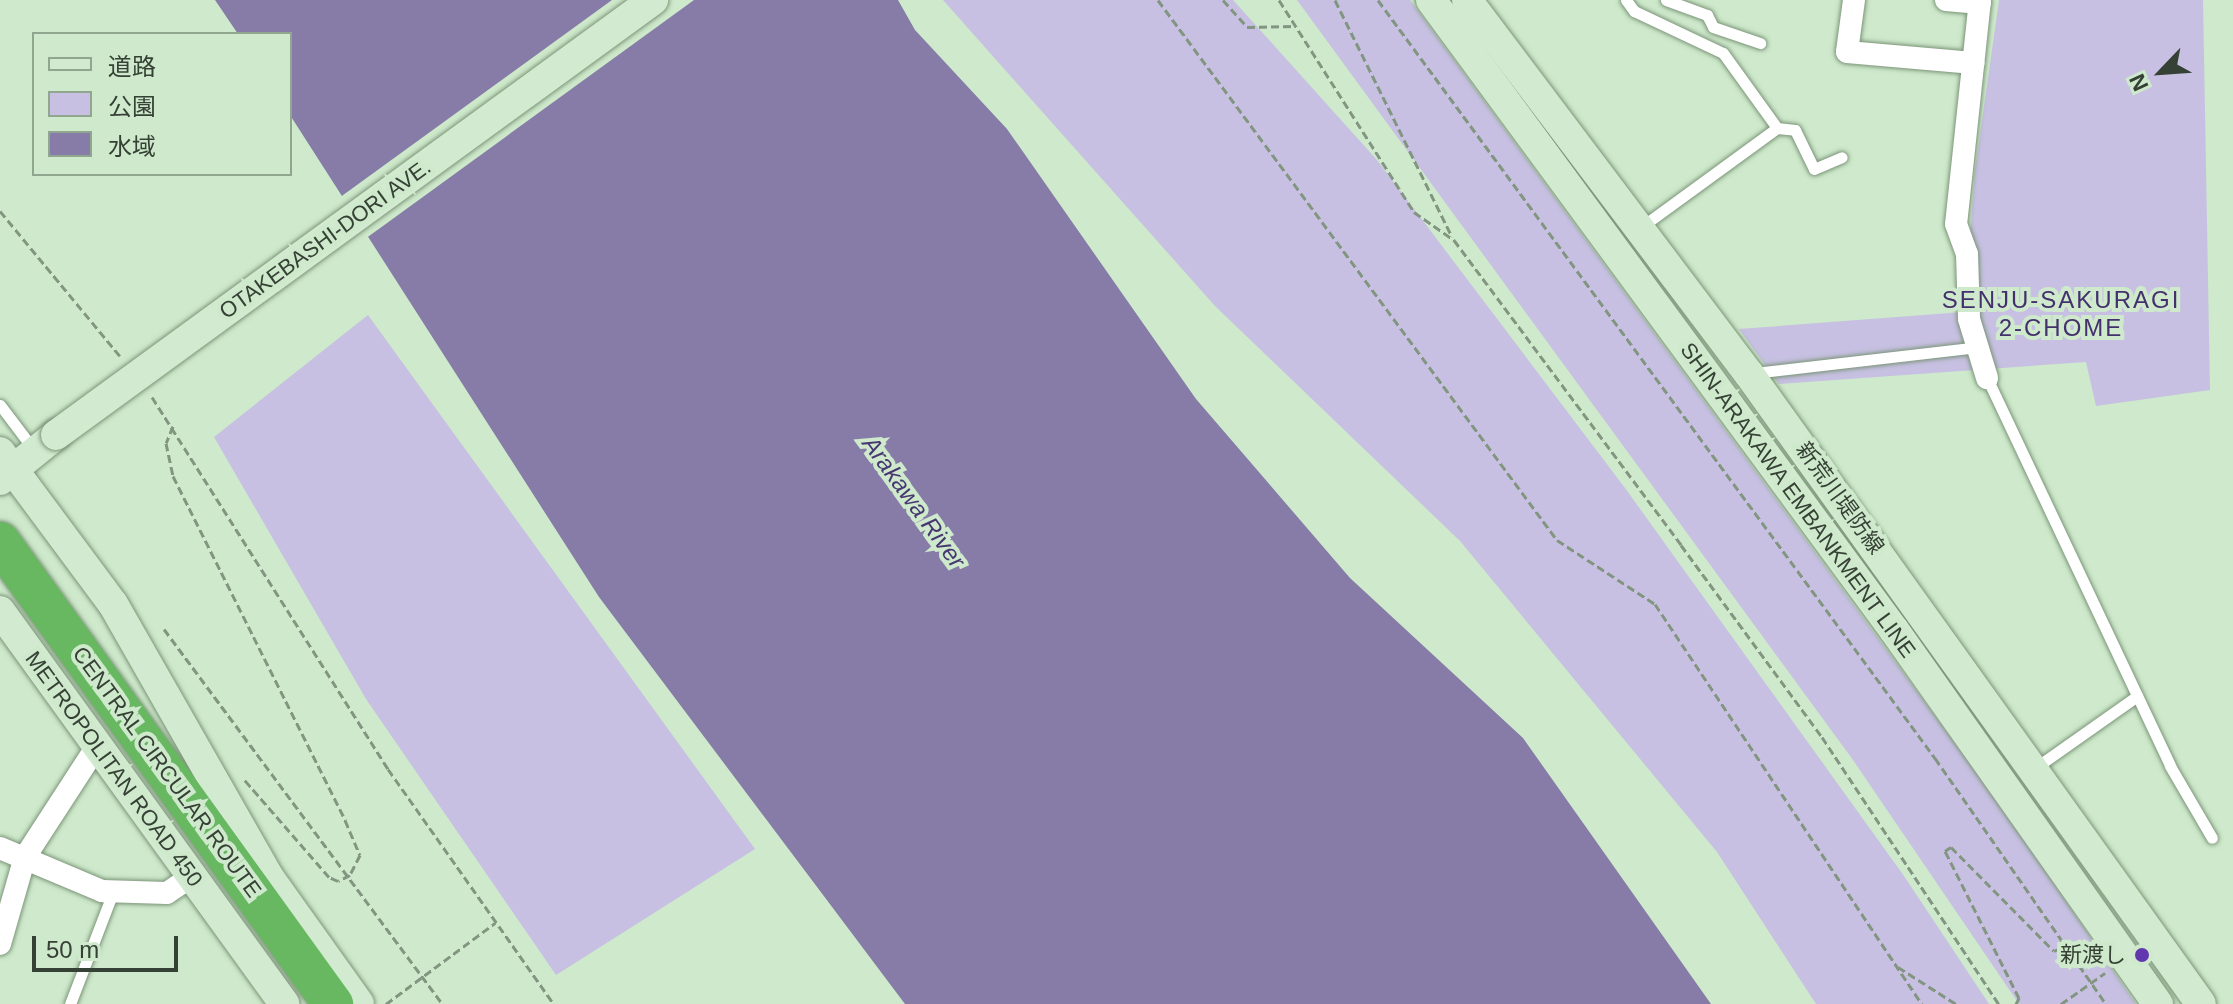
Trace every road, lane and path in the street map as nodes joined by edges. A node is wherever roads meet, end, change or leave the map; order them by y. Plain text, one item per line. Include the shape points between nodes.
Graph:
1 (653, 0) edge
2 (1158, 0) edge
3 (1223, 0) edge
4 (1279, 0) edge
5 (1335, 0) edge
6 (1378, 0) edge
7 (1431, 0) edge
8 (1626, 0) edge
9 (1666, 0) edge
10 (1854, 0) edge
11 (1946, 0) edge
12 (1980, 2) edge
13 (1478, 5) edge
14 (1296, 26) junction
15 (1760, 43) dead end
16 (1974, 63) junction
17 (1777, 128) junction
18 (1842, 157) dead end
19 (0, 211) edge
20 (1640, 228) junction
21 (1454, 240) junction
22 (1978, 347) junction
23 (128, 366) dead end
24 (1749, 374) junction
25 (1987, 378) joint
26 (147, 391) dead end
27 (0, 405) edge
28 (173, 426) junction
29 (21, 457) edge
30 (0, 542) edge
31 (0, 565) edge
32 (0, 585) edge
33 (0, 611) edge
34 (164, 629) dead end
35 (2137, 696) junction
36 (97, 746) junction
37 (2035, 768) junction
38 (236, 770) dead end
39 (2212, 838) dead end
40 (0, 848) edge
41 (25, 857) junction
42 (350, 875) junction
43 (192, 876) junction
44 (113, 892) junction
45 (495, 923) junction
46 (0, 944) edge
47 (2067, 945) junction
48 (1895, 965) junction
49 (2109, 970) dead end
50 (423, 978) junction
51 (2092, 984) junction
52 (70, 1004) edge
53 (284, 1004) edge
54 (299, 1004) edge
55 (318, 1004) edge
56 (333, 1004) edge
57 (359, 1004) edge
58 (386, 1004) edge
59 (443, 1004) edge
60 (554, 1004) edge
61 (1922, 1004) edge
62 (1956, 1004) edge
63 (1999, 1004) edge
64 (2016, 1004) edge
65 (2061, 1004) edge
66 (2106, 1004) edge
67 (2158, 1004) edge
68 (2201, 1004) edge

1 - 29 main road, OTAKEBASHI-DORI AVE., bridge
2 - 48 path via 1557,540 1655,604
3 - 14 path via 1247,27
4 - 14 path
5 - 21 path
6 - 47 path
7 - 67 main road, SHIN-ARAKAWA EMBANKMENT LINE via 1946,703
8 - 17 lane via 1634,11 1723,53
9 - 15 lane via 1707,15 1713,27
10 - 16 street via 1847,52
11 - 12 street
12 - 16 street
13 - 20 main road, 新荒川堤防線
14 - 21 path via 1414,212
16 - 22 street via 1956,224 1967,254 1969,319
17 - 18 lane via 1795,130 1814,169
17 - 20 lane
19 - 23 path
20 - 24 main road, 新荒川堤防線
21 - 63 path via 1822,737
22 - 24 lane
22 - 25 street
24 - 37 main road, 新荒川堤防線
25 - 35 lane
26 - 28 path
27 - 29 lane
28 - 42 path via 166,443 173,476 345,820 360,855
28 - 45 path via 388,769
29 - 57 main road via 113,604 270,879
30 - 56 highway, CENTRAL CIRCULAR ROUTE
31 - 55 main road, METROPOLITAN ROAD 450
32 - 54 highway, CENTRAL CIRCULAR ROUTE
33 - 36 main road, METROPOLITAN ROAD 450
34 - 42 path
35 - 37 lane
35 - 39 lane
36 - 41 street
36 - 43 main road, METROPOLITAN ROAD 450
37 - 68 main road, 新荒川堤防線
38 - 42 path via 329,877 338,881
40 - 41 street
41 - 44 street
41 - 46 street
42 - 50 path
43 - 44 street via 167,893
43 - 53 main road, METROPOLITAN ROAD 450
44 - 52 lane
45 - 50 path
45 - 60 path
47 - 51 path
47 - 64 path via 2054,951 1951,847 1945,851 2019,998
48 - 61 path
48 - 62 path
49 - 51 path
50 - 58 path
50 - 59 path
51 - 65 path
51 - 66 path

